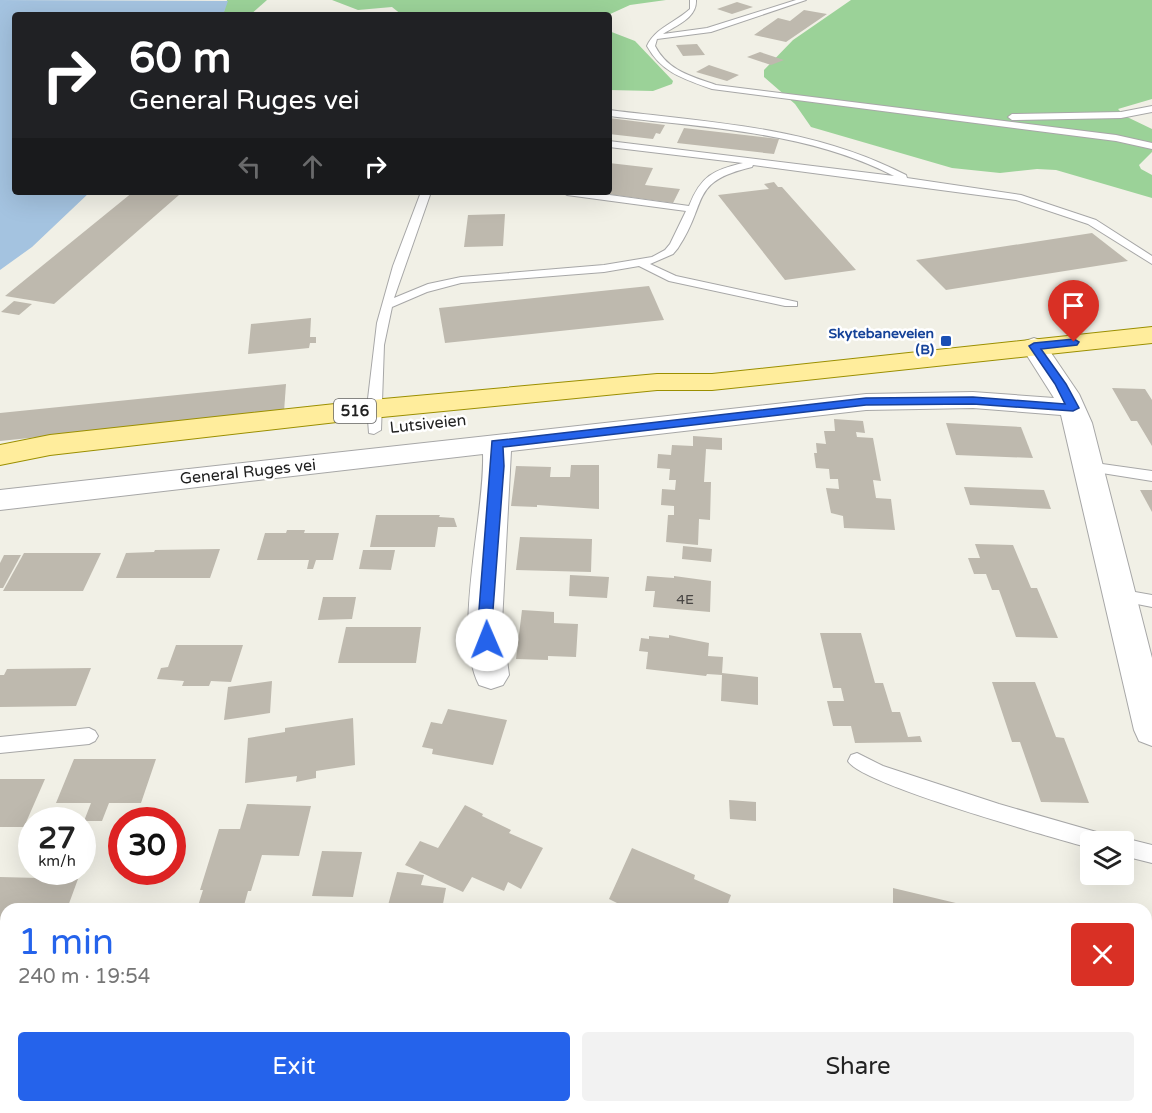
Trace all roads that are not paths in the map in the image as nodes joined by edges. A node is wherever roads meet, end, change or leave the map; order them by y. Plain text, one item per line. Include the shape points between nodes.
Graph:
1 (693, 0) edge
2 (803, 0) edge
3 (654, 37) junction
4 (1152, 109) edge
5 (612, 112) edge
6 (984, 121) junction
7 (612, 144) edge
8 (1152, 146) edge
9 (700, 155) junction
10 (762, 163) junction
11 (706, 181) junction
12 (910, 181) junction
13 (425, 195) edge
14 (589, 195) edge
15 (692, 209) junction
16 (1152, 261) edge
17 (642, 263) junction
18 (793, 304) dead end
19 (387, 305) junction
20 (1152, 335) edge
21 (1034, 346) junction
22 (1073, 408) junction
23 (373, 419) junction
24 (497, 444) junction
25 (0, 455) edge
26 (0, 465) edge
27 (1088, 467) junction
28 (1152, 476) edge
29 (0, 500) edge
30 (1118, 595) junction
31 (1152, 601) edge
32 (491, 675) dead end
33 (1152, 730) edge
34 (88, 736) dead end
35 (0, 746) edge
36 (857, 762) dead end
37 (1080, 836) edge
38 (1134, 850) edge
39 (1152, 854) edge

1 - 3 lane via 693,9
2 - 3 lane via 708,30
3 - 6 lane via 651,46 658,59 673,72 696,82 791,98
4 - 6 lane via 1121,115
5 - 12 lane via 787,135 876,162
6 - 8 lane
7 - 9 lane
9 - 10 lane
9 - 11 lane via 706,165
10 - 11 lane via 728,170
10 - 12 lane
11 - 15 lane
12 - 16 lane via 1018,197 1050,206 1092,222
13 - 19 lane
14 - 15 lane
15 - 17 lane via 668,253
17 - 18 lane via 669,278
17 - 19 lane via 461,280 431,286
19 - 23 lane via 378,344
20 - 21 main road, Lutsiveien / 516
21 - 22 street
21 - 23 main road, Lutsiveien / 516 via 712,382 657,382
22 - 24 street, General Ruges vei via 973,400 866,402
22 - 27 street
23 - 25 main road, Lutsiveien / 516 via 50,445
23 - 26 main road, Lutsiveien / 516 via 137,456
24 - 29 street, General Ruges vei
24 - 32 street via 485,623
27 - 28 lane
27 - 30 street
30 - 31 lane
30 - 33 street
34 - 35 lane
36 - 37 lane via 999,813
38 - 39 lane

